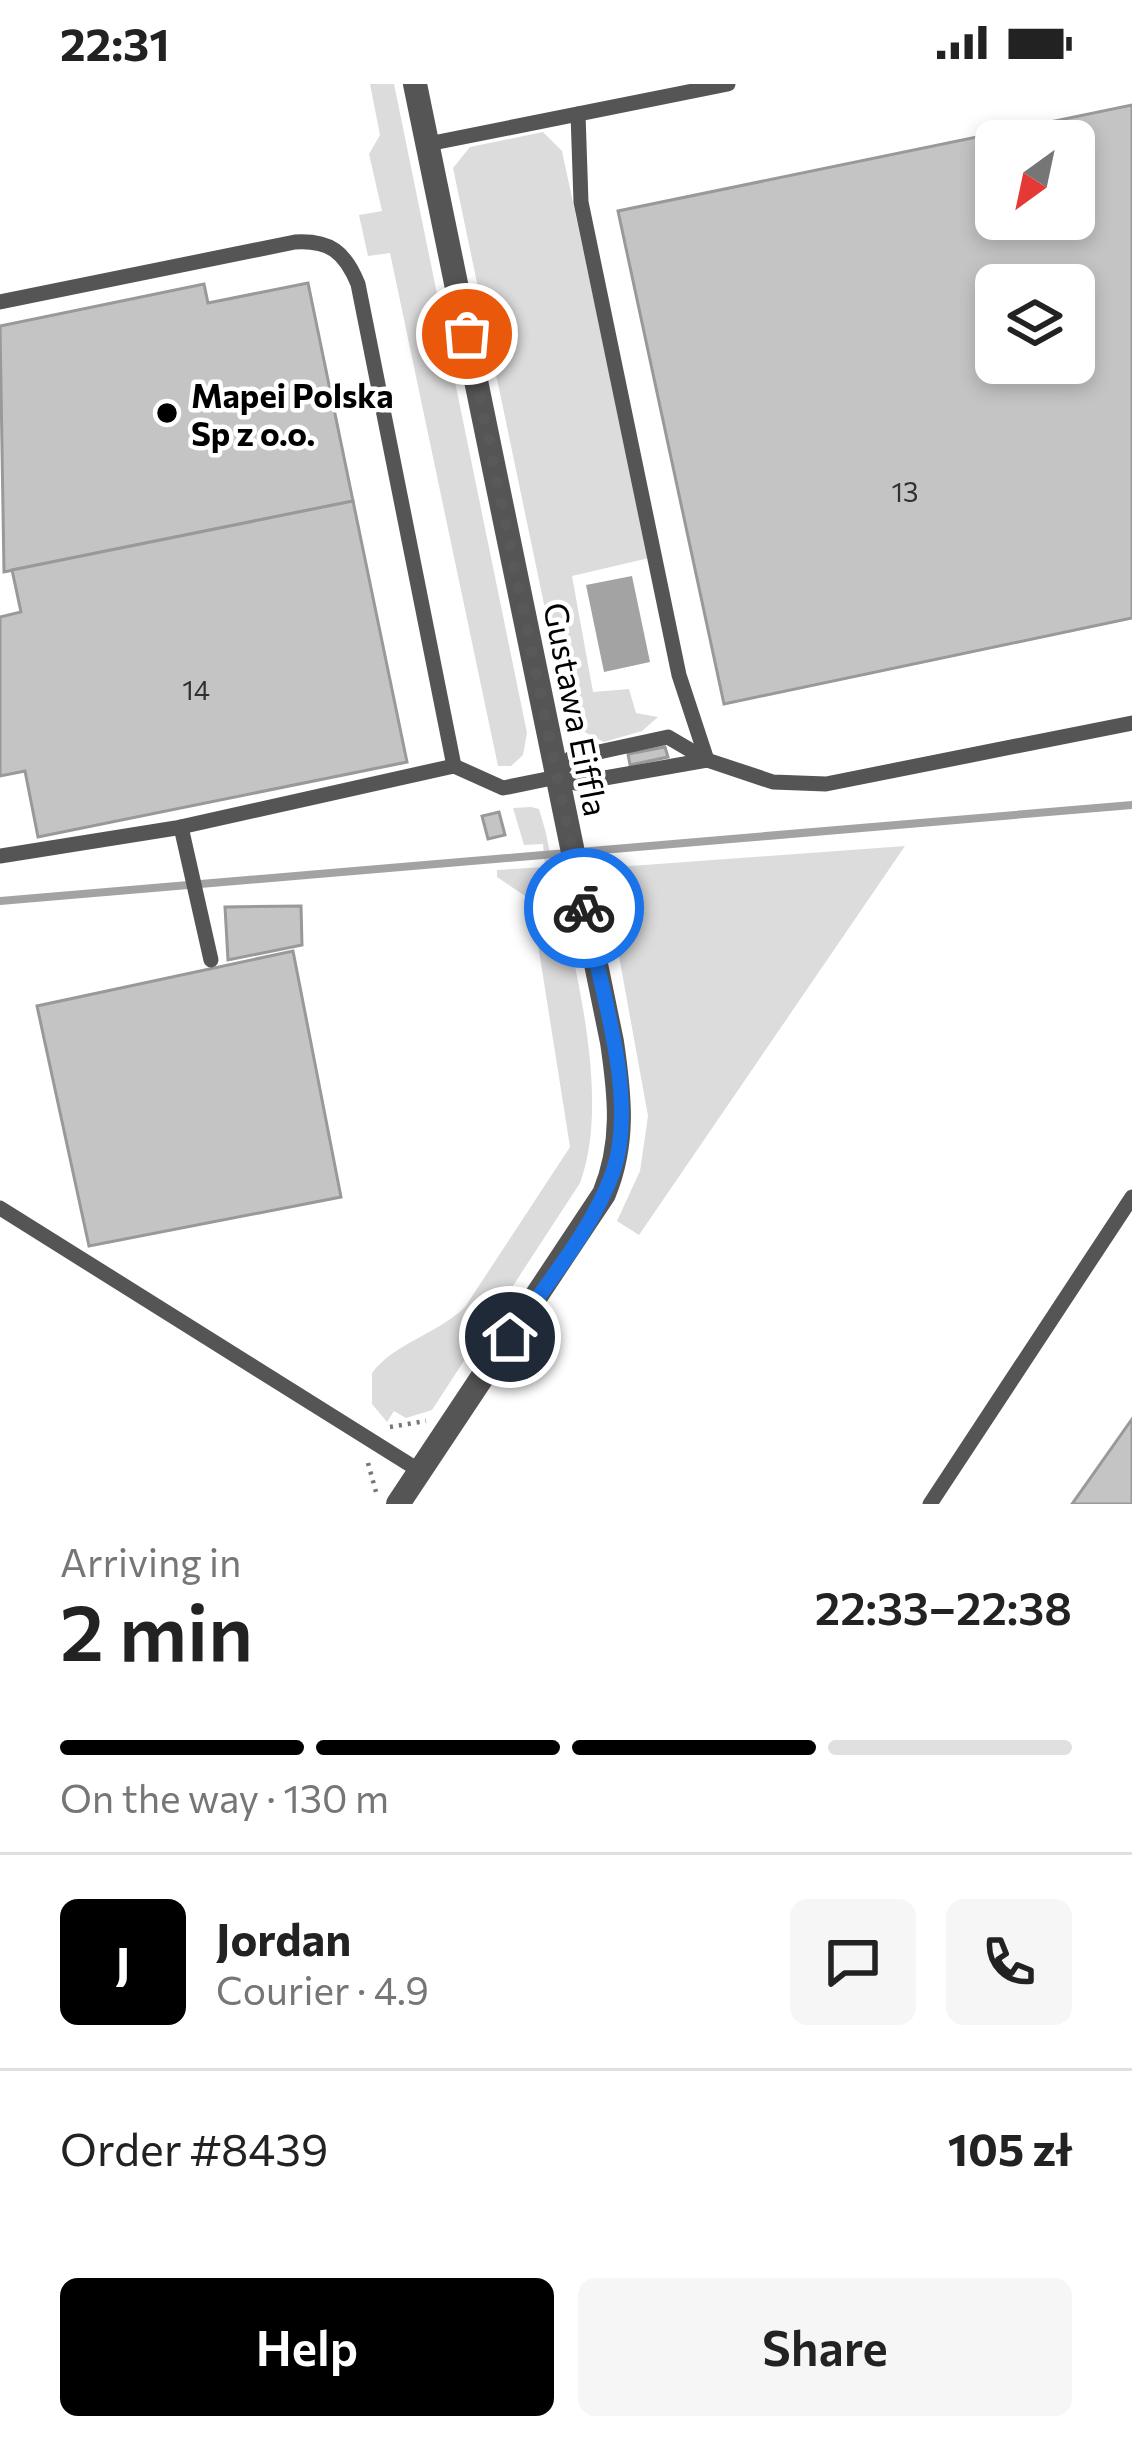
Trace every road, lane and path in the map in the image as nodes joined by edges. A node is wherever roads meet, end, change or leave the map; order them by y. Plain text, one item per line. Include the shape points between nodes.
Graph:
1 (416, 84) edge
2 (728, 84) edge
3 (578, 114) junction
4 (428, 144) junction
5 (0, 302) edge
6 (1132, 722) edge
7 (707, 760) junction
8 (454, 766) junction
9 (557, 777) junction
10 (181, 827) junction
11 (0, 856) edge
12 (211, 960) dead end
13 (1132, 1197) edge
14 (0, 1208) edge
15 (436, 1414) dead end
16 (362, 1432) junction
17 (420, 1471) junction
18 (370, 1478) dead end
19 (388, 1501) edge
20 (930, 1504) edge

1 - 4 street, Gustawa Eiffla
2 - 3 lane
3 - 4 lane
3 - 7 lane via 580,202 679,675
4 - 9 street, Gustawa Eiffla
5 - 8 lane via 295,242 336,248 358,284
6 - 7 lane via 826,784 773,782
7 - 9 lane via 576,783
7 - 9 lane via 668,737 571,758
8 - 9 lane via 503,788
8 - 10 lane
9 - 17 street, Gustawa Eiffla via 615,1064 618,1153 582,1230
10 - 11 lane
10 - 12 lane
13 - 20 lane
14 - 16 lane
15 - 16 path
16 - 17 lane
17 - 19 street, Gustawa Eiffla
18 - 19 path

